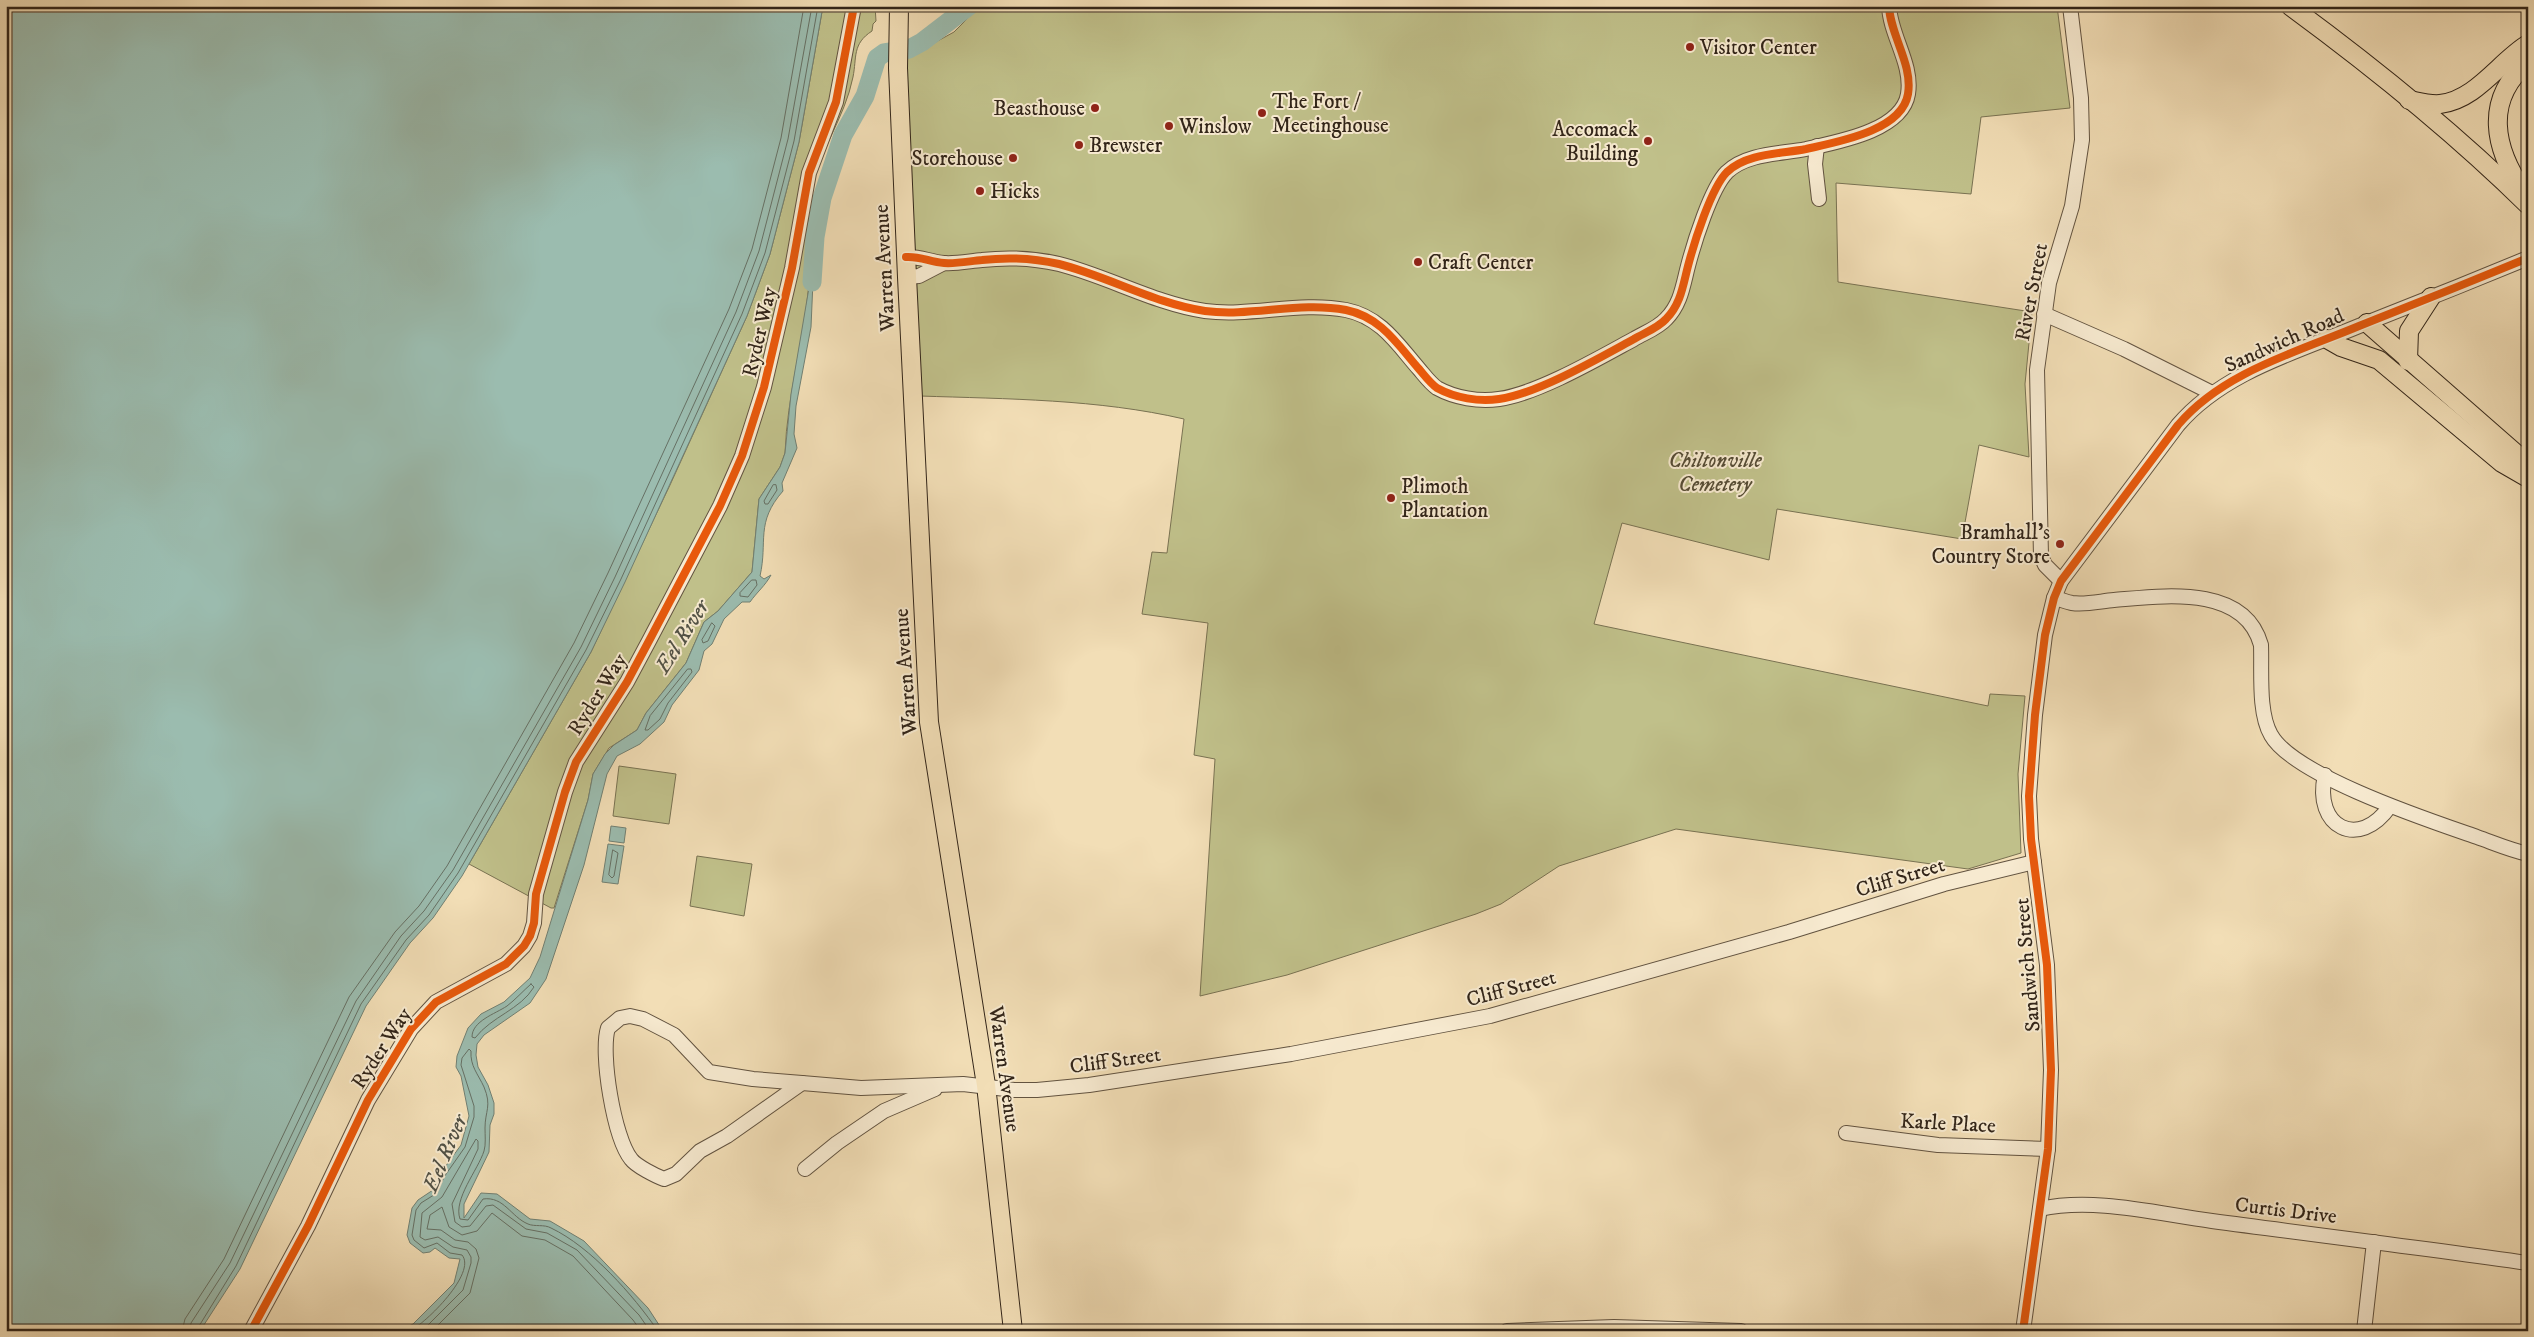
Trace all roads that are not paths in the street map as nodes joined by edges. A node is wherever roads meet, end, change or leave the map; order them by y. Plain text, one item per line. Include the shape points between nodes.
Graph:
1 (854, 6) edge
2 (899, 6) edge
3 (1889, 6) edge
4 (2070, 6) edge
5 (2290, 6) edge
6 (2528, 44) edge
7 (2528, 62) edge
8 (2409, 100) junction
9 (1817, 146) junction
10 (2528, 198) edge
11 (1819, 199) dead end
12 (2528, 205) edge
13 (906, 257) junction
14 (2528, 258) edge
15 (944, 263) junction
16 (907, 277) junction
17 (2431, 297) junction
18 (2044, 314) junction
19 (2363, 325) junction
20 (2327, 340) junction
21 (2379, 360) junction
22 (2408, 361) junction
23 (2212, 393) junction
24 (2528, 464) edge
25 (2528, 478) edge
26 (2061, 581) junction
27 (2054, 598) junction
28 (2325, 775) junction
29 (2390, 806) junction
30 (2528, 854) edge
31 (2034, 862) junction
32 (802, 1083) junction
33 (942, 1085) junction
34 (986, 1085) junction
35 (1846, 1134) dead end
36 (2048, 1149) junction
37 (805, 1169) dead end
38 (2040, 1209) junction
39 (2374, 1242) junction
40 (2528, 1263) edge
41 (251, 1331) edge
42 (1013, 1331) edge
43 (1508, 1331) edge
44 (1741, 1331) edge
45 (2023, 1331) edge
46 (2364, 1331) edge

1 - 41 street, Ryder Way via 836,102 809,173 792,268 764,387 742,456 720,506 627,682 576,762 536,894 530,936 506,964 436,1002 411,1029 368,1100 308,1226
2 - 13 main road, Warren Avenue via 897,38
3 - 9 street via 1908,79 1906,102 1882,127
4 - 18 street, River Street via 2081,98 2082,149 2072,206 2050,278
5 - 8 main road
6 - 8 main road via 2484,81 2456,99 2438,104
7 - 10 main road via 2508,86 2497,121 2504,159
8 - 12 main road
9 - 11 street via 1815,164
9 - 15 street via 1740,163 1727,172 1714,193 1692,252 1681,296 1672,313 1658,325 1524,393 1502,399 1468,398 1435,386 1382,326 1350,311 1303,306 1234,312 1202,310 1039,260 1006,258
13 - 15 street via 918,256
13 - 16 main road, Warren Avenue
14 - 17 street, Sandwich Road
15 - 16 street via 919,276
16 - 34 main road, Warren Avenue via 929,722
17 - 19 street, Sandwich Road
17 - 22 main road via 2409,331
18 - 23 street
18 - 26 street, River Street via 2037,370 2041,556
19 - 20 street, Sandwich Road
19 - 21 main road
19 - 22 main road
20 - 21 main road
20 - 23 street, Sandwich Road via 2252,371
21 - 25 main road via 2502,463
22 - 24 main road
23 - 26 street, Sandwich Road via 2178,425
26 - 27 street, Sandwich Road
27 - 28 street via 2078,603 2190,598 2232,606 2258,634 2264,710 2272,737 2282,749
27 - 31 street, Sandwich Street via 2043,649 2031,762 2029,805
28 - 29 street
28 - 29 street via 2322,800 2328,815 2337,825 2354,830 2366,828 2380,821
29 - 30 street
31 - 34 street, Cliff Street via 1944,884 1789,932 1468,1021 1291,1054 1089,1085 1014,1090
31 - 36 street, Sandwich Street via 2050,1004 2052,1070
32 - 32 street, Cliff Street via 728,1136 700,1150 676,1174 664,1179 637,1165 622,1142 606,1072 606,1033 620,1018 643,1019 680,1040 709,1072 753,1080
32 - 33 street, Cliff Street via 861,1088
33 - 34 street, Cliff Street
33 - 37 street via 884,1111
34 - 42 main road, Warren Avenue
35 - 36 street, Karle Place via 1938,1145
36 - 38 street, Sandwich Street
38 - 39 street, Curtis Drive via 2056,1205 2087,1205
38 - 45 street, Sandwich Street
39 - 40 street, Curtis Drive
39 - 46 street
43 - 44 street via 1614,1327

